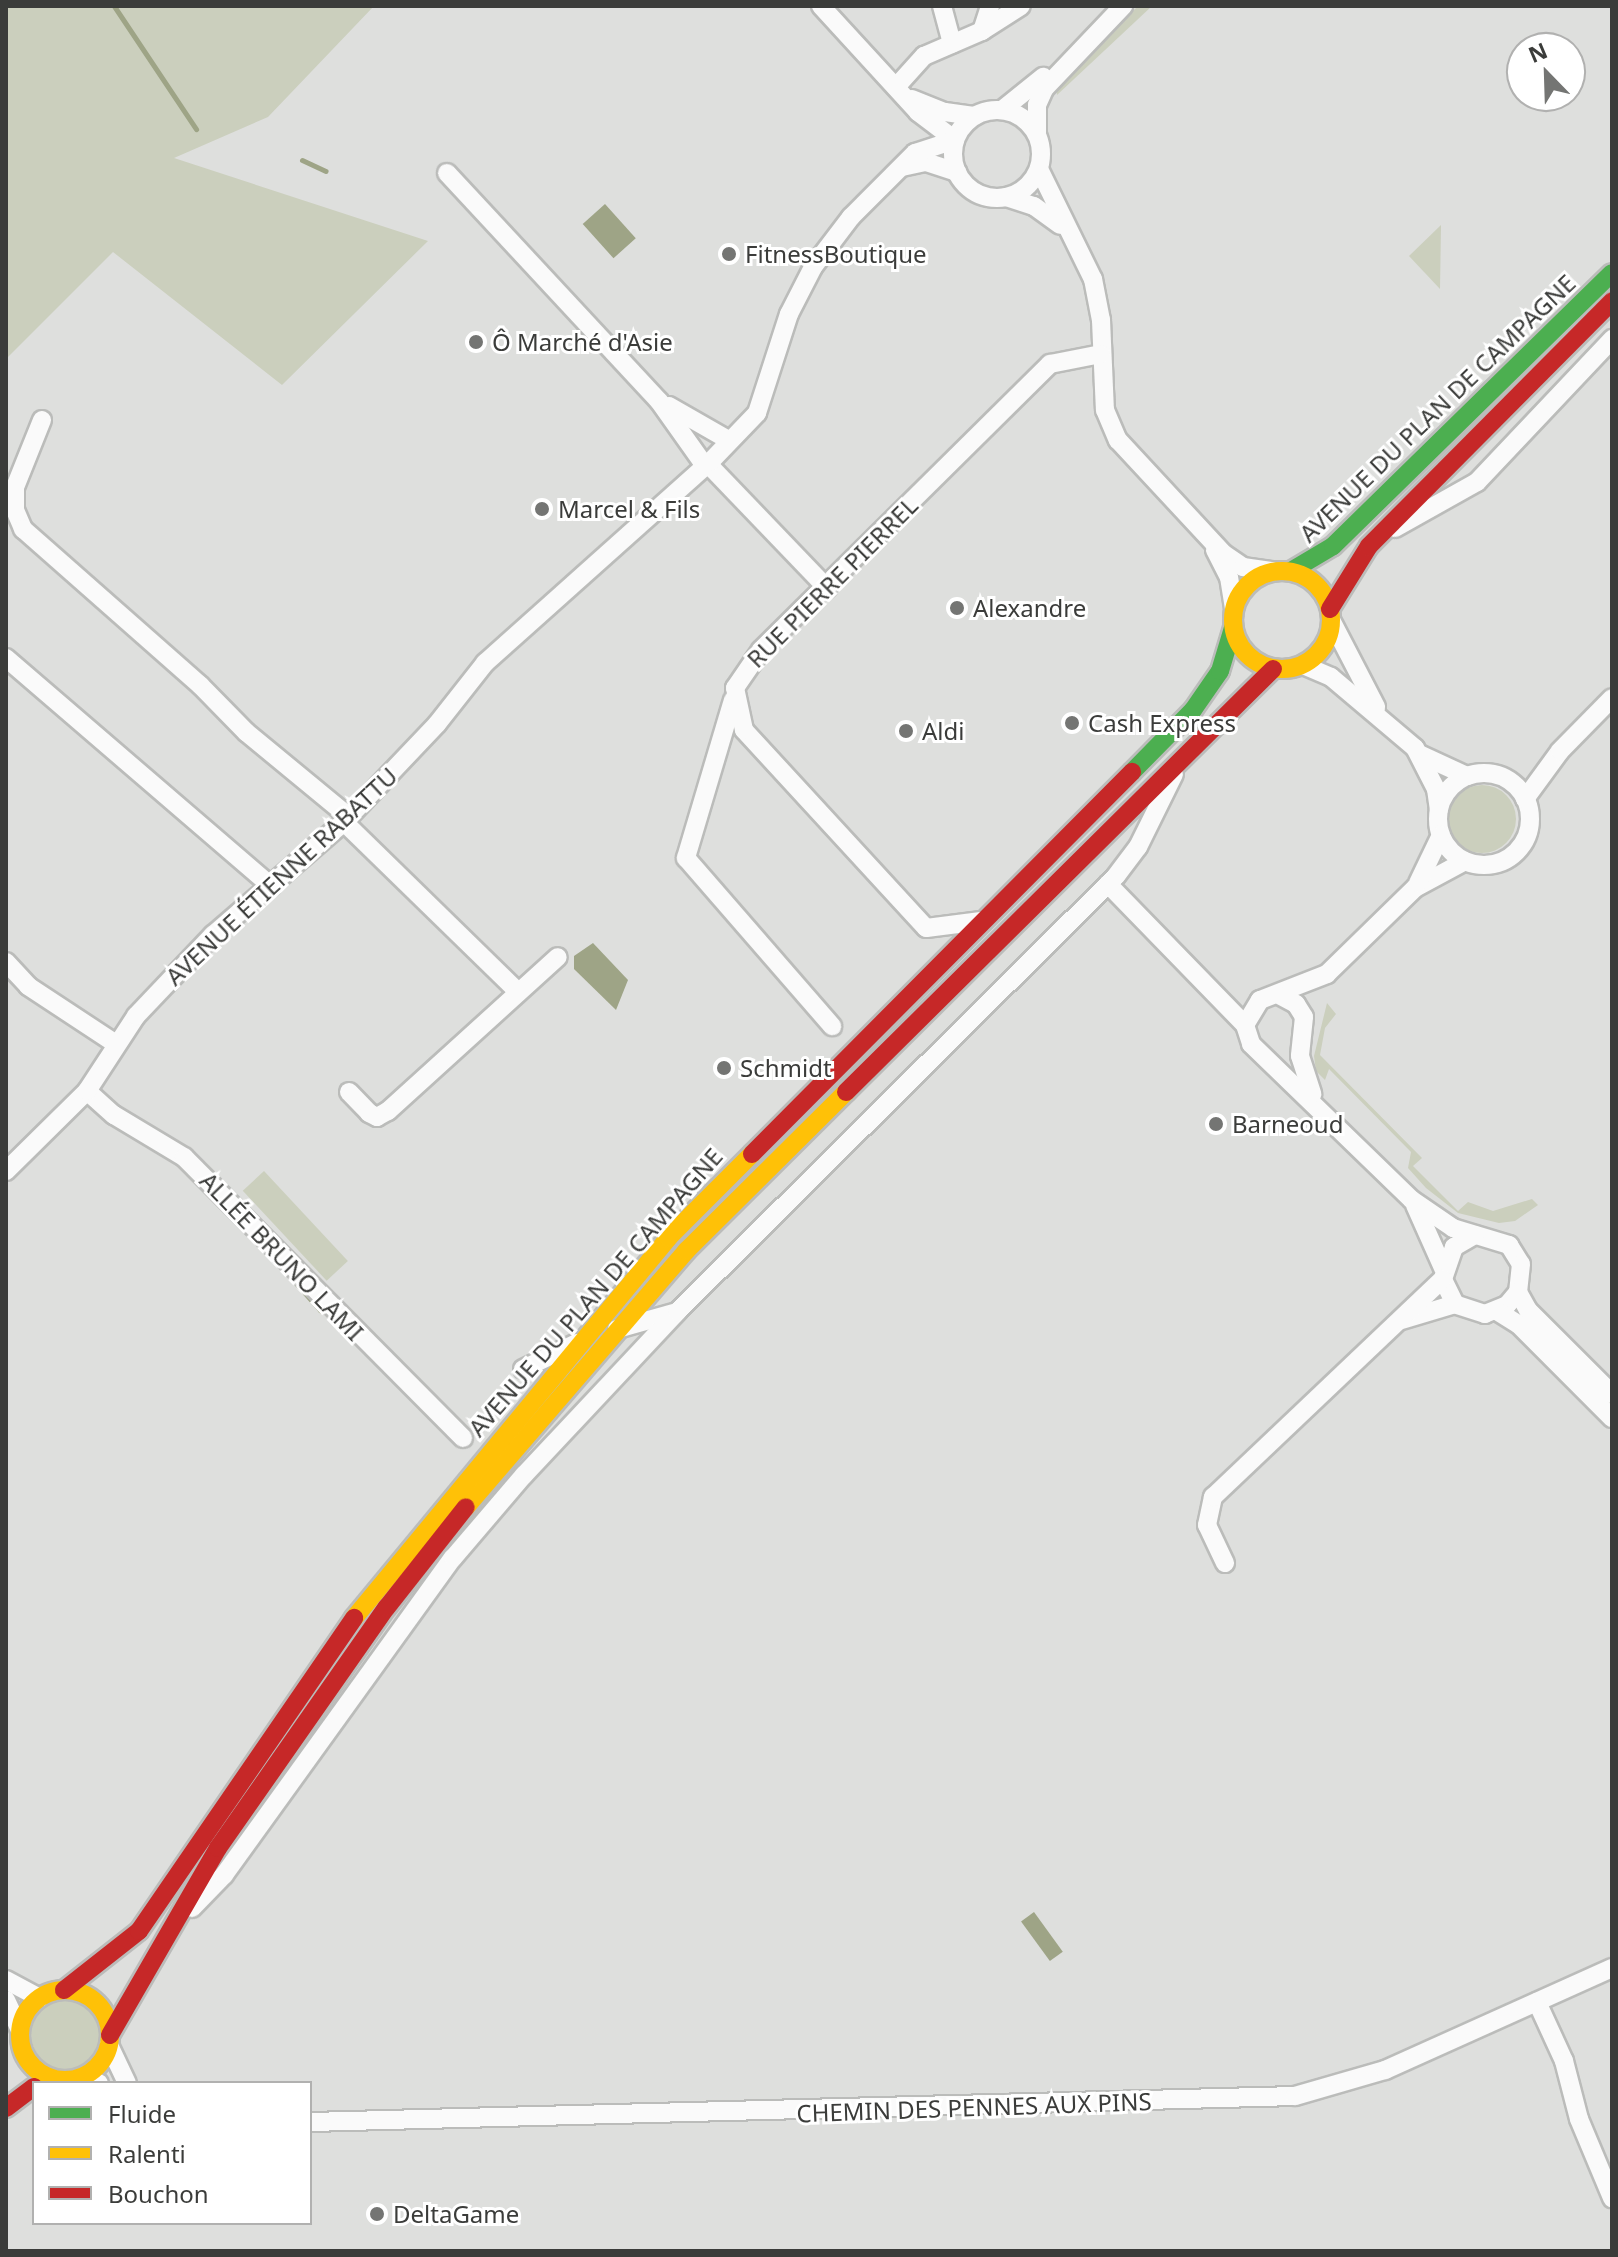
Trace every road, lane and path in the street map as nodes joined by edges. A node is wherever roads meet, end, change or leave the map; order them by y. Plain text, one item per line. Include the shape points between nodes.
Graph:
1 (821, 6) edge
2 (942, 6) edge
3 (990, 6) edge
4 (1021, 6) edge
5 (1111, 6) edge
6 (1123, 6) edge
7 (982, 31) junction
8 (952, 44) junction
9 (899, 90) junction
10 (1002, 110) junction
11 (974, 116) junction
12 (1037, 133) junction
13 (955, 140) junction
14 (908, 160) junction
15 (1039, 169) junction
16 (957, 172) junction
17 (447, 173) dead end
18 (1006, 197) junction
19 (1070, 236) junction
20 (1612, 273) edge
21 (1612, 301) edge
22 (1612, 339) edge
23 (1101, 354) junction
24 (659, 401) junction
25 (42, 420) dead end
26 (730, 441) junction
27 (708, 464) junction
28 (1201, 532) junction
29 (1378, 536) junction
30 (1282, 571) junction
31 (827, 588) junction
32 (1234, 608) junction
33 (1331, 616) junction
34 (1233, 628) junction
35 (6, 658) edge
36 (1303, 665) junction
37 (1273, 669) junction
38 (734, 697) junction
39 (1612, 698) edge
40 (1381, 716) junction
41 (1560, 751) junction
42 (1184, 754) junction
43 (1419, 754) junction
44 (1467, 776) junction
45 (1509, 781) junction
46 (1525, 799) junction
47 (1439, 810) junction
48 (347, 820) junction
49 (1441, 835) junction
50 (1465, 861) junction
51 (1108, 884) junction
52 (271, 886) junction
53 (1415, 888) junction
54 (981, 921) junction
55 (558, 957) dead end
56 (6, 962) edge
57 (1327, 974) junction
58 (516, 990) junction
59 (1281, 996) junction
60 (1304, 1017) junction
61 (1245, 1025) junction
62 (832, 1026) dead end
63 (1300, 1042) junction
64 (116, 1044) junction
65 (1258, 1050) junction
66 (87, 1091) junction
67 (349, 1092) dead end
68 (1314, 1099) junction
69 (6, 1171) edge
70 (1412, 1200) junction
71 (1475, 1235) junction
72 (1443, 1273) junction
73 (1518, 1292) junction
74 (1455, 1304) junction
75 (1497, 1311) junction
76 (677, 1312) junction
77 (1400, 1321) junction
78 (615, 1330) junction
79 (580, 1342) junction
80 (523, 1369) dead end
81 (1612, 1394) edge
82 (1612, 1418) edge
83 (463, 1438) dead end
84 (1225, 1563) dead end
85 (162, 1939) junction
86 (1612, 1968) edge
87 (6, 1980) edge
88 (64, 1990) junction
89 (40, 1998) junction
90 (6, 2000) edge
91 (1537, 2002) junction
92 (20, 2034) junction
93 (110, 2040) junction
94 (6, 2059) edge
95 (46, 2080) edge
96 (91, 2080) edge
97 (126, 2081) edge
98 (32, 2088) edge
99 (6, 2108) edge
100 (312, 2122) edge
101 (1612, 2198) edge

1 - 9 street
2 - 8 street
3 - 7 street
4 - 7 street
5 - 10 street via 1027,94
6 - 12 street via 1044,89 1037,105
7 - 8 street
8 - 9 street via 924,56
9 - 11 street via 928,108
9 - 13 street
9 - 14 street via 915,121
10 - 11 street
10 - 12 street via 1016,113
11 - 13 street
12 - 15 street
13 - 14 street
13 - 16 street
14 - 16 street
14 - 26 street, AVENUE ÉTIENNE RABATTU via 851,217 806,277 789,314 765,399
15 - 18 street via 1026,188
15 - 19 street
16 - 18 street via 983,196
17 - 24 street
18 - 19 street via 1034,206
19 - 23 street via 1097,291
20 - 30 main road, AVENUE DU PLAN DE CAMPAGNE via 1333,546
21 - 29 main road, AVENUE DU PLAN DE CAMPAGNE
22 - 29 street via 1477,482
23 - 28 street via 1105,410 1118,440
23 - 31 street, RUE PIERRE PIERREL via 1050,364
24 - 26 street
24 - 27 street
25 - 48 street via 15,487 15,510 23,529
26 - 27 street, AVENUE ÉTIENNE RABATTU
27 - 31 street
27 - 48 street, AVENUE ÉTIENNE RABATTU via 485,663 437,724
28 - 30 street via 1237,563
28 - 32 street via 1226,570
29 - 33 main road, AVENUE DU PLAN DE CAMPAGNE via 1346,576
30 - 32 main road via 1244,588
30 - 33 main road via 1312,581
31 - 38 street, RUE PIERRE PIERREL via 742,672
32 - 34 main road
33 - 36 main road via 1323,647
33 - 40 street
34 - 37 main road via 1251,659
34 - 54 main road, AVENUE DU PLAN DE CAMPAGNE via 1220,671 1193,710
35 - 52 street
36 - 37 main road
36 - 40 street via 1331,677
37 - 42 main road, AVENUE DU PLAN DE CAMPAGNE
38 - 54 street via 744,730 926,928
38 - 62 street, RUE PIERRE PIERREL via 686,858
39 - 41 street
40 - 43 street
41 - 45 street
41 - 46 street
42 - 51 street via 1138,847
42 - 78 main road, AVENUE DU PLAN DE CAMPAGNE via 697,1239
43 - 44 street
43 - 47 street via 1436,789
44 - 45 street via 1482,773
44 - 47 street via 1454,784
45 - 46 street
46 - 50 street via 1530,824 1520,848 1493,864
47 - 49 street
48 - 52 street, AVENUE ÉTIENNE RABATTU
48 - 58 street
49 - 50 street
49 - 53 street
50 - 53 street
51 - 61 street
51 - 76 street
52 - 64 street, AVENUE ÉTIENNE RABATTU via 186,963
53 - 57 street
54 - 79 main road, AVENUE DU PLAN DE CAMPAGNE via 688,1217
55 - 58 street
56 - 64 street via 28,986
57 - 59 street
57 - 60 street
58 - 67 street via 388,1111 377,1117
59 - 60 street via 1296,1004
59 - 61 street via 1252,1006
60 - 63 street
61 - 65 street
63 - 65 street via 1277,1055
63 - 68 street
64 - 66 street, AVENUE ÉTIENNE RABATTU
65 - 68 street
66 - 69 street, AVENUE ÉTIENNE RABATTU
66 - 83 street, ALLÉE BRUNO LAMI via 114,1115 184,1157
68 - 70 street
70 - 71 street via 1453,1228
70 - 72 street
71 - 72 street via 1454,1247
71 - 73 street via 1500,1239 1517,1254 1522,1275
72 - 74 street
72 - 77 street
73 - 75 street
73 - 81 street via 1528,1310
74 - 75 street via 1473,1313
74 - 77 street
75 - 82 street via 1518,1324
76 - 78 street
76 - 85 street via 453,1558 224,1875
77 - 84 street via 1213,1497 1207,1525
78 - 85 main road, AVENUE DU PLAN DE CAMPAGNE via 387,1607 218,1848
79 - 80 street
79 - 88 main road, AVENUE DU PLAN DE CAMPAGNE via 366,1601 139,1931
85 - 93 main road, AVENUE DU PLAN DE CAMPAGNE
86 - 91 street, CHEMIN DES PENNES AUX PINS
87 - 89 street
88 - 89 main road
88 - 93 main road via 91,1998 101,2008
89 - 92 main road
90 - 92 street
91 - 100 street, CHEMIN DES PENNES AUX PINS via 1357,2080 1280,2098
91 - 101 street via 1564,2061 1579,2119
92 - 94 main road
92 - 95 main road via 32,2066
93 - 96 main road
93 - 97 street
95 - 96 main road
98 - 99 main road

